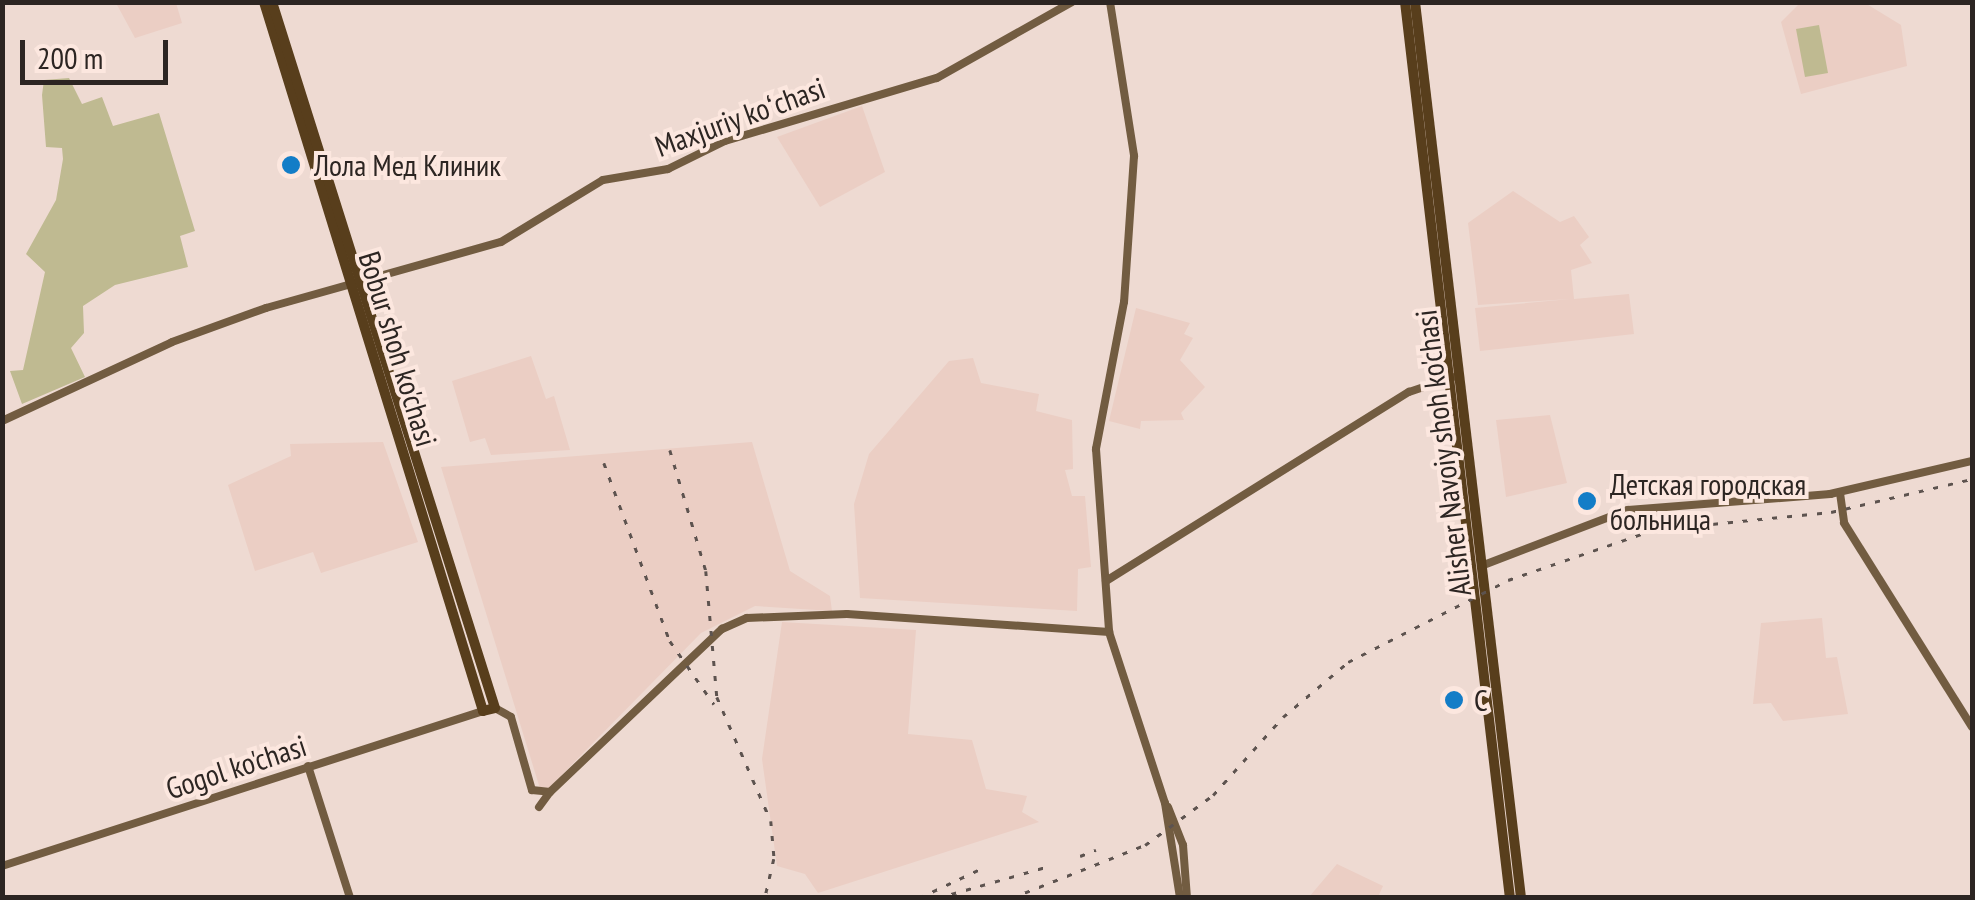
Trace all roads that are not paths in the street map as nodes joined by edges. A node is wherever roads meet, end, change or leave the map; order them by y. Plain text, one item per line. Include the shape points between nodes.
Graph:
1 (264, 2) edge
2 (272, 2) edge
3 (1072, 2) edge
4 (1110, 2) edge
5 (1405, 2) edge
6 (1415, 2) edge
7 (1426, 137) junction
8 (355, 278) junction
9 (1454, 377) junction
10 (2, 421) edge
11 (1462, 445) junction
12 (1972, 461) edge
13 (1840, 493) junction
14 (1482, 566) junction
15 (1106, 581) junction
16 (1108, 632) junction
17 (489, 709) junction
18 (1972, 727) edge
19 (308, 766) junction
20 (550, 792) junction
21 (539, 807) dead end
22 (2, 866) edge
23 (350, 898) edge
24 (1184, 898) edge
25 (1510, 898) edge
26 (1520, 898) edge

1 - 8 main road, Bobur shoh ko'chasi
2 - 8 main road, Bobur shoh ko'chasi
3 - 8 main road, Maxjuriy koʻchasi via 937,78 724,141 668,169 603,180 501,242
4 - 15 main road via 1134,156 1124,302 1097,436
5 - 7 main road, Alisher Navoiy shoh ko'chasi
6 - 7 main road, Alisher Navoiy shoh ko'chasi
7 - 9 main road, Alisher Navoiy shoh ko'chasi
8 - 10 main road, Maxjuriy koʻchasi via 172,342
8 - 17 main road, Bobur shoh ko'chasi
9 - 11 main road, Alisher Navoiy shoh ko'chasi
9 - 15 main road via 1408,392
11 - 14 main road, Alisher Navoiy shoh ko'chasi
11 - 25 main road, Alisher Navoiy shoh ko'chasi
12 - 13 main road
13 - 14 main road via 1628,510
13 - 18 main road via 1844,524
14 - 26 main road, Alisher Navoiy shoh ko'chasi
15 - 16 main road
16 - 20 main road via 847,614 747,618 722,629
16 - 24 main road via 1165,804
17 - 19 main road, Gogol ko'chasi
17 - 20 main road via 511,717 532,790
19 - 22 main road, Gogol ko'chasi
19 - 23 main road
20 - 21 main road

